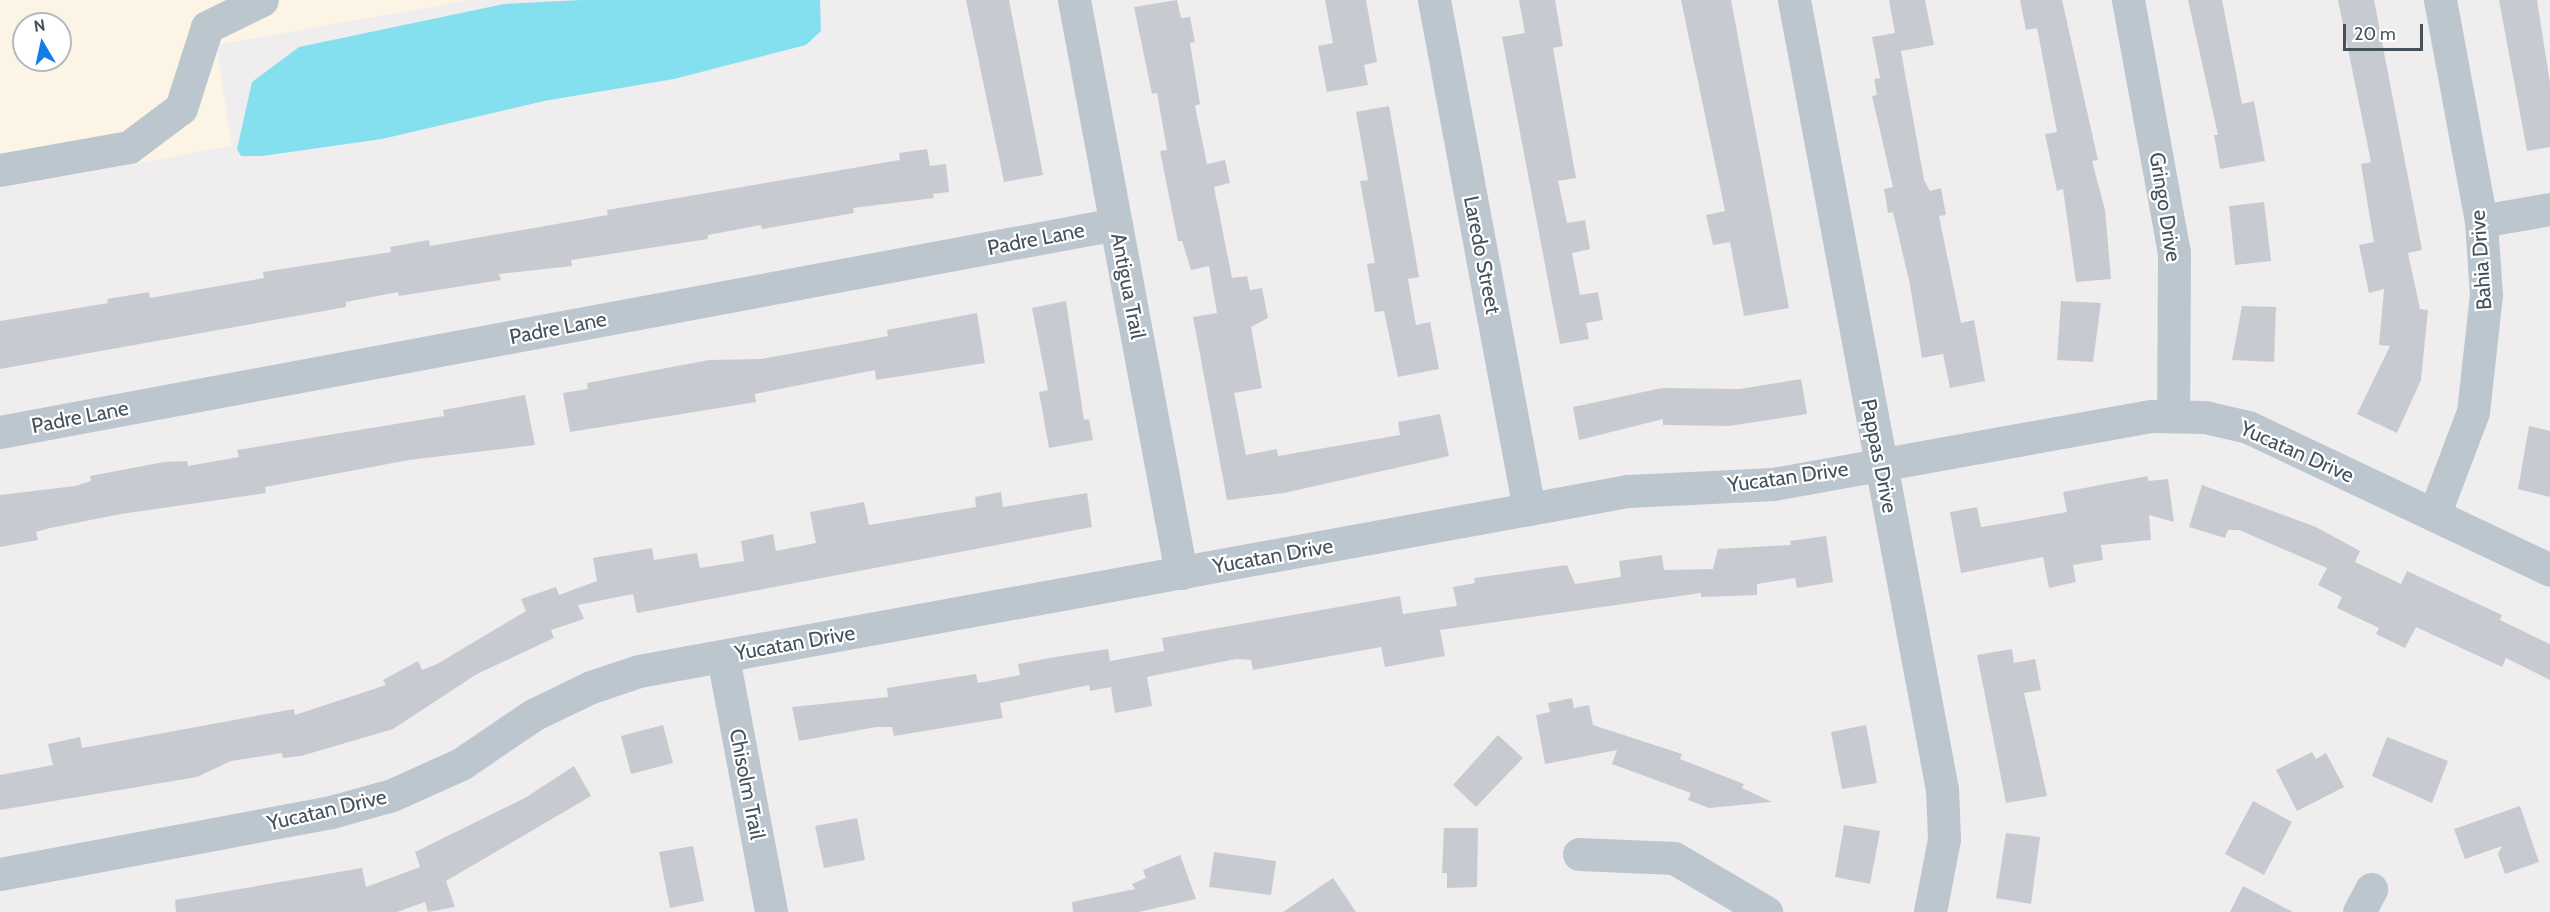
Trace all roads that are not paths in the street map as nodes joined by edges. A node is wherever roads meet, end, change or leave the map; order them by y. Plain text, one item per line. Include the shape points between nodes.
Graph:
1 (262, 0) edge
2 (1074, 0) edge
3 (1434, 0) edge
4 (1794, 0) edge
5 (2128, 0) edge
6 (2440, 0) edge
7 (0, 170) edge
8 (2550, 209) edge
9 (2481, 221) junction
10 (1116, 225) junction
11 (2173, 416) junction
12 (0, 432) edge
13 (1881, 464) junction
14 (1529, 509) junction
15 (2434, 515) junction
16 (2550, 570) edge
17 (1181, 573) junction
18 (723, 657) junction
19 (1580, 854) dead end
20 (0, 874) edge
21 (771, 912) edge
22 (1766, 912) edge
23 (1930, 912) edge

1 - 7 street via 207,27 181,108 129,147
2 - 10 street, Antigua Trail
3 - 14 street, Laredo Street
4 - 13 street, Pappas Drive
5 - 11 street, Gringo Drive via 2174,252
6 - 9 street, Bahia Drive
8 - 9 street
9 - 15 street, Bahia Drive via 2486,295 2480,383
10 - 12 street, Padre Lane
10 - 17 street, Antigua Trail
11 - 13 street, Yucatan Drive via 2136,418
11 - 15 street, Yucatan Drive via 2248,427
13 - 14 street, Yucatan Drive via 1747,487 1662,485
13 - 23 street, Pappas Drive via 1942,789 1944,839
14 - 17 street, Yucatan Drive
15 - 16 street, Yucatan Drive
17 - 18 street, Yucatan Drive
18 - 20 street, Yucatan Drive via 639,671 591,687 533,715 439,776 356,806
18 - 21 street, Chisolm Trail
19 - 22 street via 1674,858

